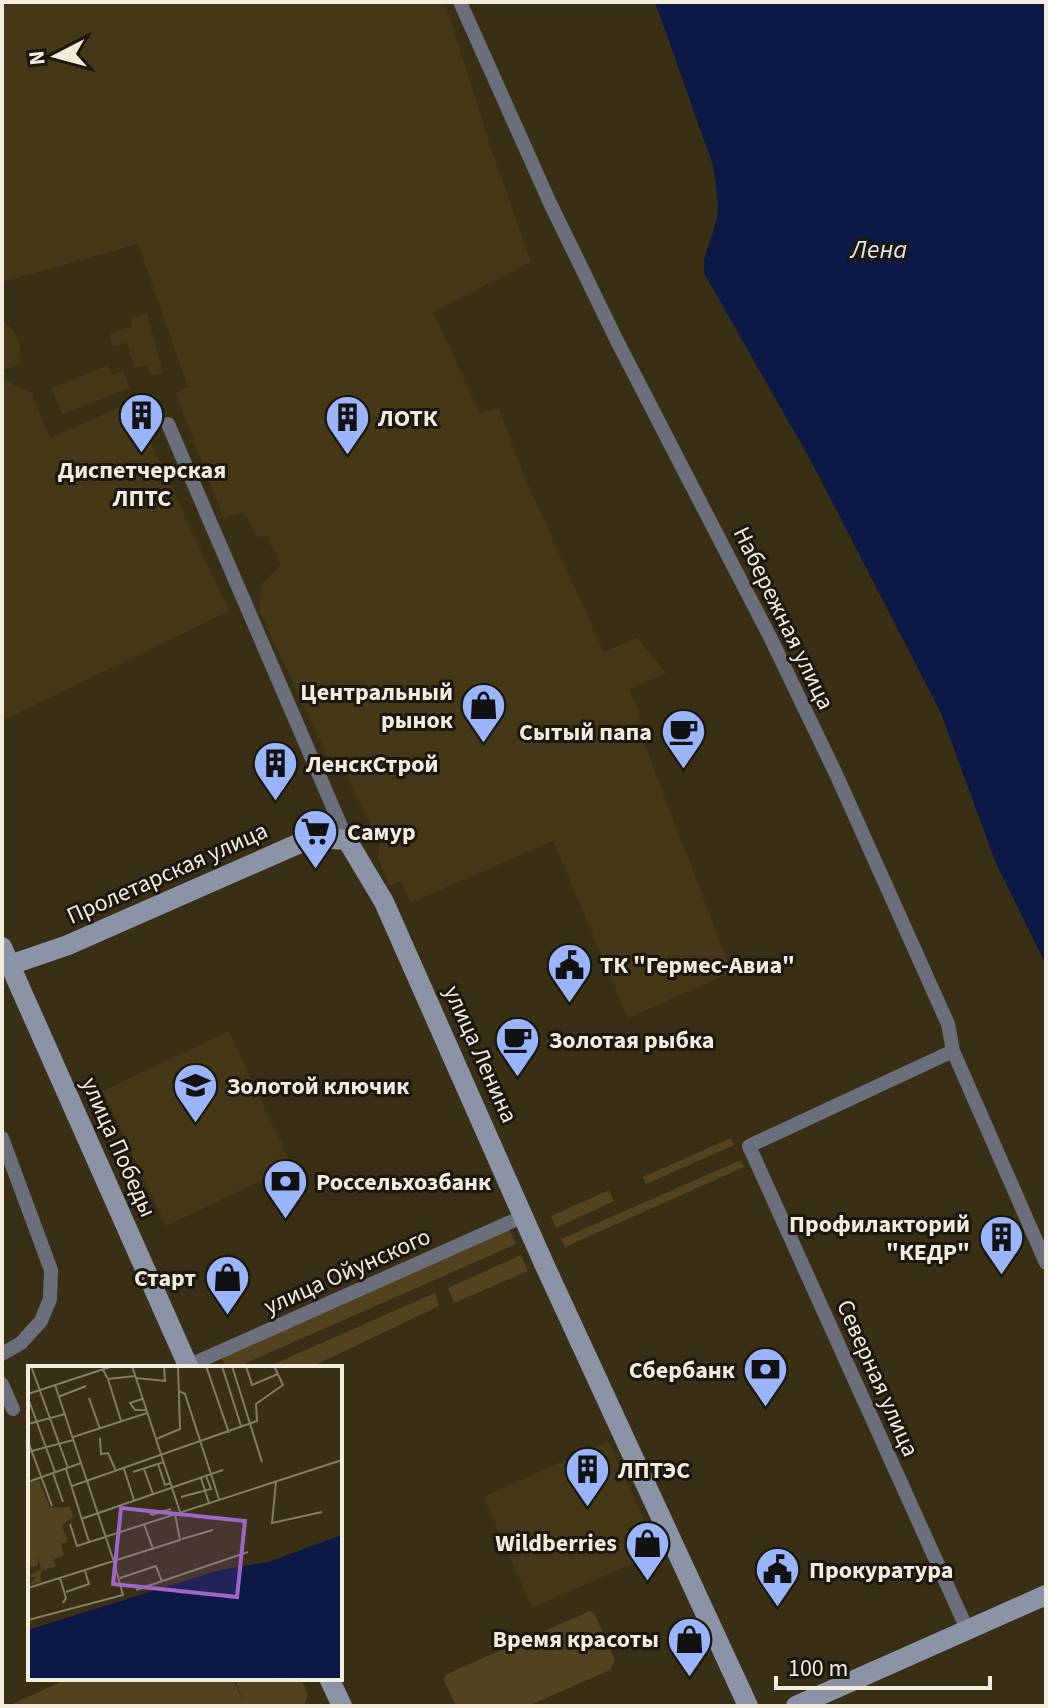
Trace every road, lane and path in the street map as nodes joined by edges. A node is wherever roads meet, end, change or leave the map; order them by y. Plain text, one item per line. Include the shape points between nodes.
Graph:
1 (460, 2) edge
2 (168, 424) dead end
3 (347, 840) junction
4 (6, 956) edge
5 (953, 1051) junction
6 (2, 1138) edge
7 (524, 1216) junction
8 (1046, 1263) edge
9 (2, 1354) edge
10 (189, 1366) edge
11 (191, 1366) edge
12 (2, 1384) edge
13 (13, 1409) dead end
14 (1046, 1595) edge
15 (967, 1629) junction
16 (330, 1680) edge
17 (342, 1706) edge
18 (748, 1706) edge
19 (796, 1706) edge

1 - 5 street, Набережная улица via 617,341 829,760 948,1024
2 - 3 street, улица Ленина
3 - 4 main road, Пролетарская улица via 300,843 68,945
3 - 7 main road, улица Ленина via 384,902
4 - 10 main road, улица Победы
5 - 8 street, Набережная улица
5 - 15 street, Северная улица via 749,1146
6 - 9 street via 51,1270 50,1299 41,1321
7 - 11 street, улица Ойунского
7 - 18 main road, улица Ленина
12 - 13 street
14 - 15 main road
15 - 19 main road
16 - 17 main road

